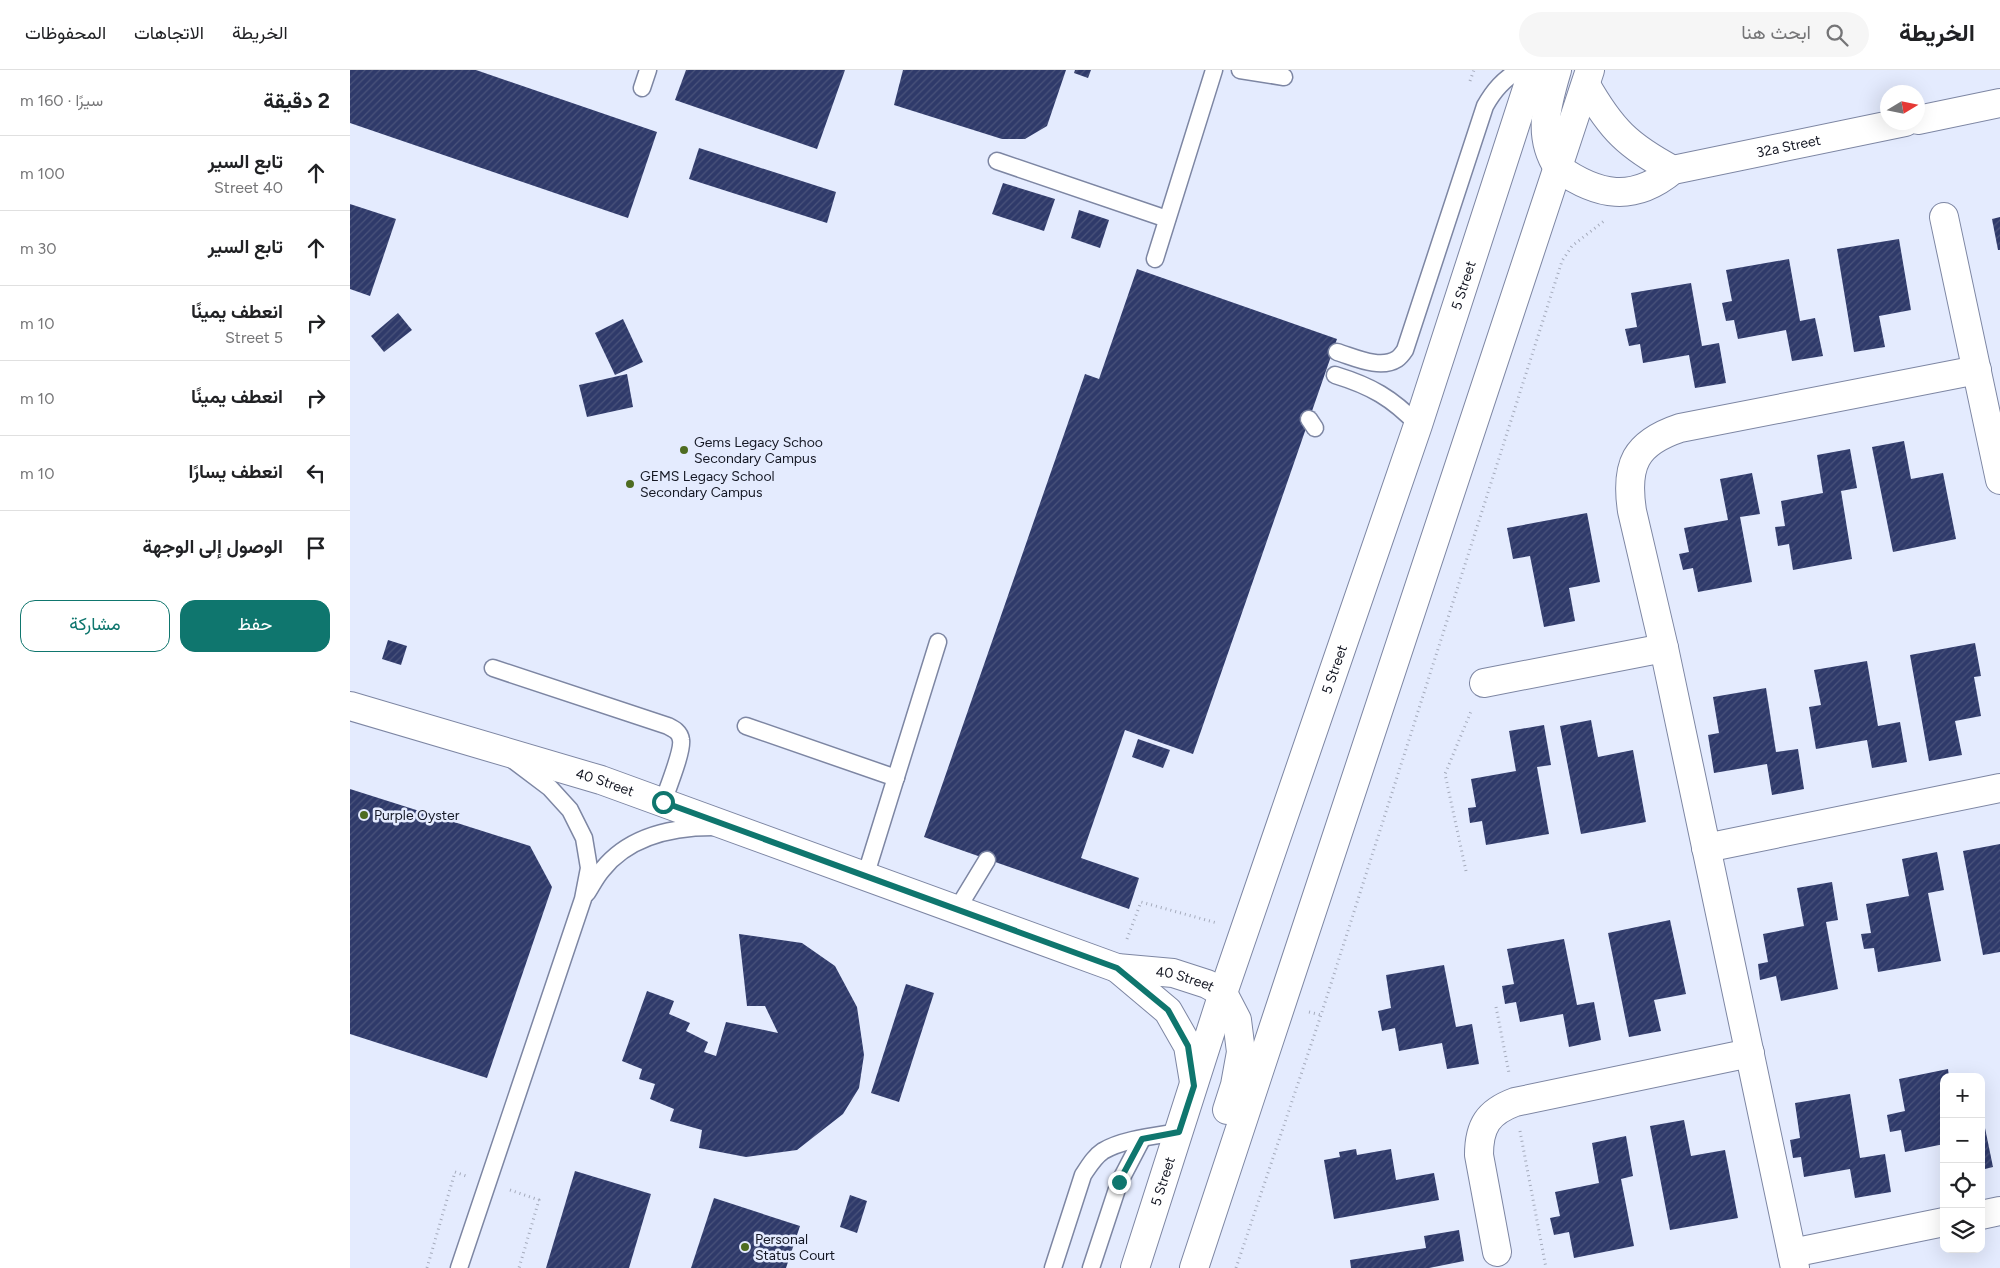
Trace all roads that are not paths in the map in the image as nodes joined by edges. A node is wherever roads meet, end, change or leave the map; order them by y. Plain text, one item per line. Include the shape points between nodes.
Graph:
1 (648, 70) edge
2 (1214, 70) edge
3 (1240, 70) edge
4 (1519, 70) edge
5 (1533, 70) edge
6 (1557, 70) edge
7 (1284, 77) dead end
8 (1588, 77) edge
9 (642, 88) dead end
10 (2000, 103) edge
11 (1925, 119) edge
12 (1880, 127) edge
13 (997, 162) dead end
14 (1558, 168) junction
15 (1673, 170) junction
16 (1944, 216) dead end
17 (1167, 219) junction
18 (1155, 259) dead end
19 (1338, 352) dead end
20 (1977, 370) junction
21 (1335, 375) dead end
22 (1418, 426) junction
23 (2000, 480) edge
24 (938, 642) dead end
25 (1664, 648) junction
26 (494, 668) dead end
27 (1484, 684) road end
28 (350, 706) edge
29 (746, 726) dead end
30 (501, 752) junction
31 (896, 778) junction
32 (2000, 788) edge
33 (663, 802) junction
34 (734, 827) junction
35 (1706, 848) junction
36 (988, 860) dead end
37 (865, 877) junction
38 (583, 899) junction
39 (956, 911) junction
40 (1117, 968) junction
41 (1223, 993) junction
42 (1750, 1053) junction
43 (1194, 1086) junction
44 (1179, 1132) junction
45 (1142, 1139) junction
46 (2000, 1211) edge
47 (1985, 1214) edge
48 (1940, 1223) edge
49 (1497, 1252) dead end
50 (1794, 1260) edge
51 (459, 1268) edge
52 (1053, 1268) edge
53 (1092, 1268) edge
54 (1135, 1268) edge
55 (1175, 1268) edge
56 (1194, 1268) edge

1 - 9 lane
2 - 17 lane
3 - 7 lane
4 - 19 lane via 1506,78 1485,106 1405,350 1396,359 1384,363
5 - 22 street, 5 Street
6 - 14 street via 1545,111 1546,135
8 - 14 street
8 - 15 street via 1601,112 1621,136
10 - 11 street
12 - 15 street, 32a Street
13 - 17 lane
14 - 15 street, 32a Street via 1578,182 1601,190 1625,192 1659,182
14 - 56 street
16 - 20 street
17 - 18 lane
20 - 23 street
20 - 25 street via 1680,428 1660,435 1642,448 1632,468 1628,489
21 - 22 lane via 1382,394 1402,408
22 - 41 street, 5 Street
24 - 31 lane
25 - 27 street
25 - 35 street
26 - 33 lane via 677,731 682,739 681,749
28 - 30 street, 40 Street
29 - 31 lane
30 - 33 street, 40 Street via 602,780
30 - 38 lane via 550,788 570,810 584,838 589,868
31 - 37 lane
32 - 35 street
33 - 34 street, 40 Street
34 - 37 street, 40 Street
34 - 38 lane via 689,827 657,833 626,847 602,869
35 - 42 street
36 - 39 lane
37 - 39 street, 40 Street
38 - 51 lane
39 - 40 street, 40 Street
40 - 41 street, 40 Street via 1173,973 1208,984
40 - 43 street via 1168,1010 1188,1046
41 - 43 street, 5 Street
41 - 55 street via 1237,1020 1241,1052 1235,1085
42 - 49 street via 1503,1106 1483,1127 1479,1141
42 - 50 street
43 - 44 street, 5 Street
44 - 45 lane
44 - 54 street, 5 Street
45 - 52 lane via 1103,1151 1091,1162 1083,1174
45 - 53 lane via 1119,1182
46 - 47 street
48 - 50 street

